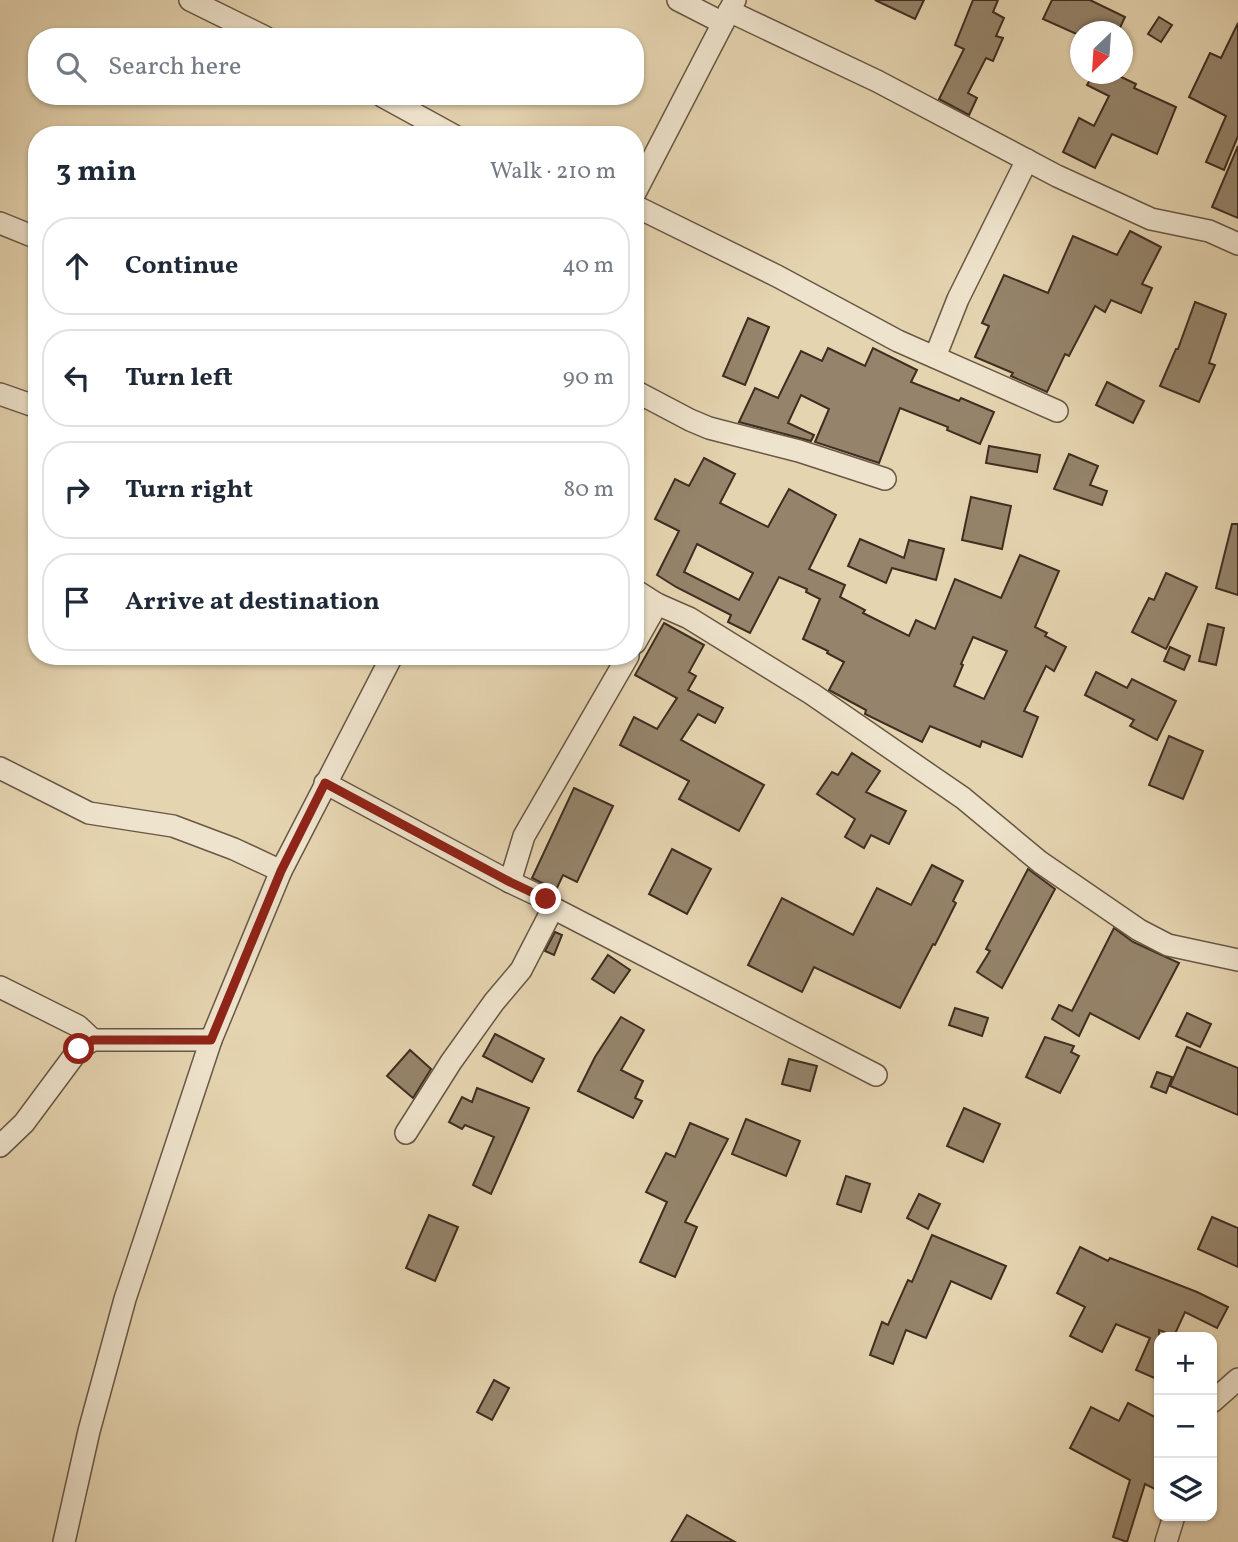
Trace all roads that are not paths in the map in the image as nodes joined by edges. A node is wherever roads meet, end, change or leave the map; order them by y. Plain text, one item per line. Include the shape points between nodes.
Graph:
1 (190, 0) edge
2 (678, 0) edge
3 (729, 11) edge
4 (247, 28) edge
5 (398, 105) edge
6 (437, 126) edge
7 (1027, 160) junction
8 (644, 176) edge
9 (644, 210) edge
10 (0, 223) edge
11 (28, 234) edge
12 (1238, 244) edge
13 (935, 357) junction
14 (0, 394) edge
15 (644, 396) edge
16 (28, 404) edge
17 (1058, 411) dead end
18 (885, 479) dead end
19 (644, 596) edge
20 (657, 604) junction
21 (644, 627) edge
22 (387, 665) edge
23 (623, 665) edge
24 (0, 768) edge
25 (325, 783) junction
26 (281, 871) junction
27 (510, 882) junction
28 (553, 908) junction
29 (1238, 960) edge
30 (0, 988) edge
31 (93, 1040) junction
32 (211, 1040) junction
33 (876, 1075) dead end
34 (406, 1133) dead end
35 (0, 1146) edge
36 (1238, 1379) edge
37 (1217, 1398) edge
38 (1172, 1521) edge
39 (64, 1542) edge
40 (1166, 1542) edge

1 - 4 street
2 - 3 street
3 - 7 street via 877,81
3 - 8 street
5 - 6 street
7 - 12 street via 1150,219 1209,231
7 - 13 street via 958,299
9 - 13 street
10 - 11 street
13 - 17 street
14 - 16 street
15 - 18 street via 709,428
19 - 20 street
20 - 21 street
20 - 29 street via 690,618 812,694 963,797 1040,862 1139,930 1168,945
22 - 25 street
23 - 27 street via 524,836
24 - 26 street via 89,813 173,826
25 - 26 street
25 - 27 street
26 - 32 street
27 - 28 street via 546,899
28 - 33 street
28 - 34 street via 521,970 451,1062
30 - 31 street via 78,1026
31 - 32 street
31 - 35 street via 79,1049 24,1123
32 - 39 street via 125,1298
36 - 37 street
38 - 40 street

